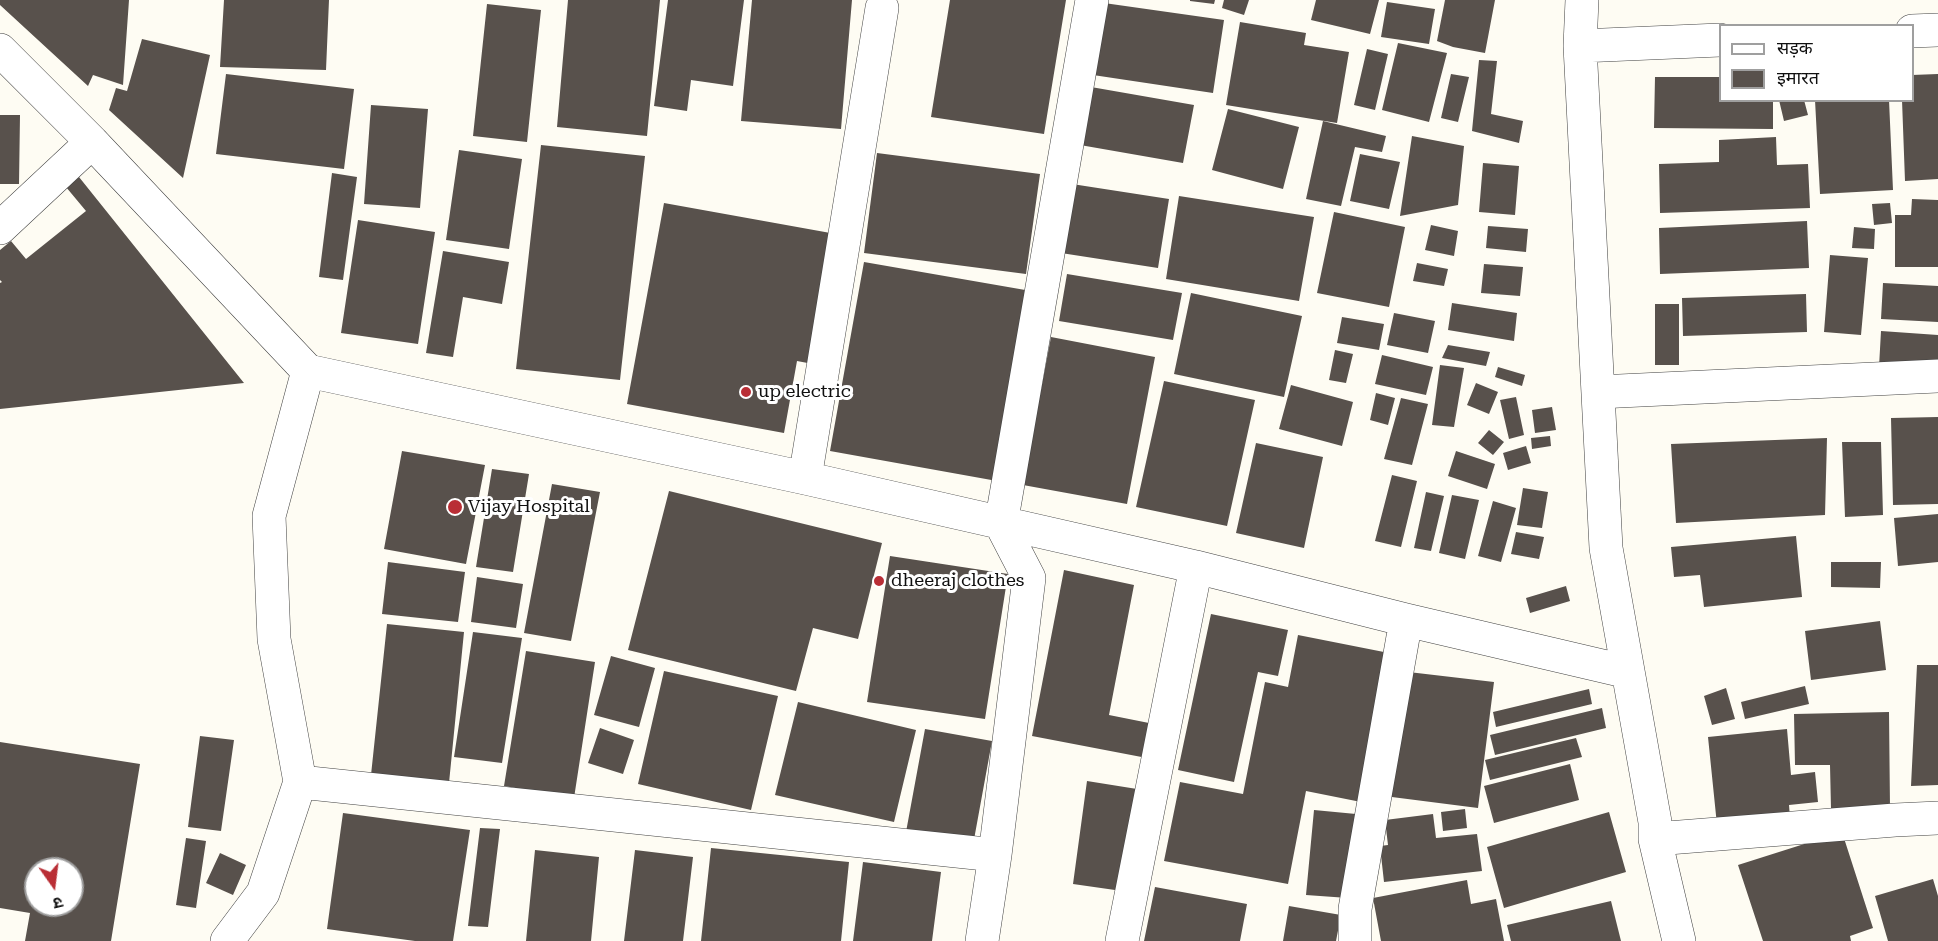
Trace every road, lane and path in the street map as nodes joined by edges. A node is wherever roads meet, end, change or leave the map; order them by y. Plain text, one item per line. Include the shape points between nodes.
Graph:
1 (1092, 0) edge
2 (1582, 0) edge
3 (882, 8) dead end
4 (1938, 30) edge
5 (1914, 31) edge
6 (1719, 40) edge
7 (1580, 46) junction
8 (0, 50) edge
9 (92, 142) junction
10 (0, 228) edge
11 (308, 371) junction
12 (1938, 376) edge
13 (1598, 392) junction
14 (805, 478) junction
15 (1001, 524) junction
16 (1196, 567) junction
17 (1406, 620) junction
18 (1628, 672) junction
19 (300, 782) junction
20 (1938, 819) edge
21 (1655, 839) junction
22 (995, 855) junction
23 (227, 941) edge
24 (982, 941) edge
25 (1122, 941) edge
26 (1355, 941) edge
27 (1680, 941) edge

1 - 15 street
2 - 7 street
3 - 14 street
4 - 5 street
6 - 7 street
7 - 13 street
8 - 9 street
9 - 10 street
9 - 11 street
11 - 14 street
11 - 19 street via 269,516 274,639
12 - 13 street
13 - 18 street via 1606,548
14 - 15 street
15 - 16 street
15 - 22 street via 1029,578
16 - 17 street
16 - 25 street
17 - 18 street
17 - 26 street via 1355,909
18 - 21 street
19 - 22 street
19 - 23 street via 263,893
20 - 21 street
21 - 27 street
22 - 24 street

